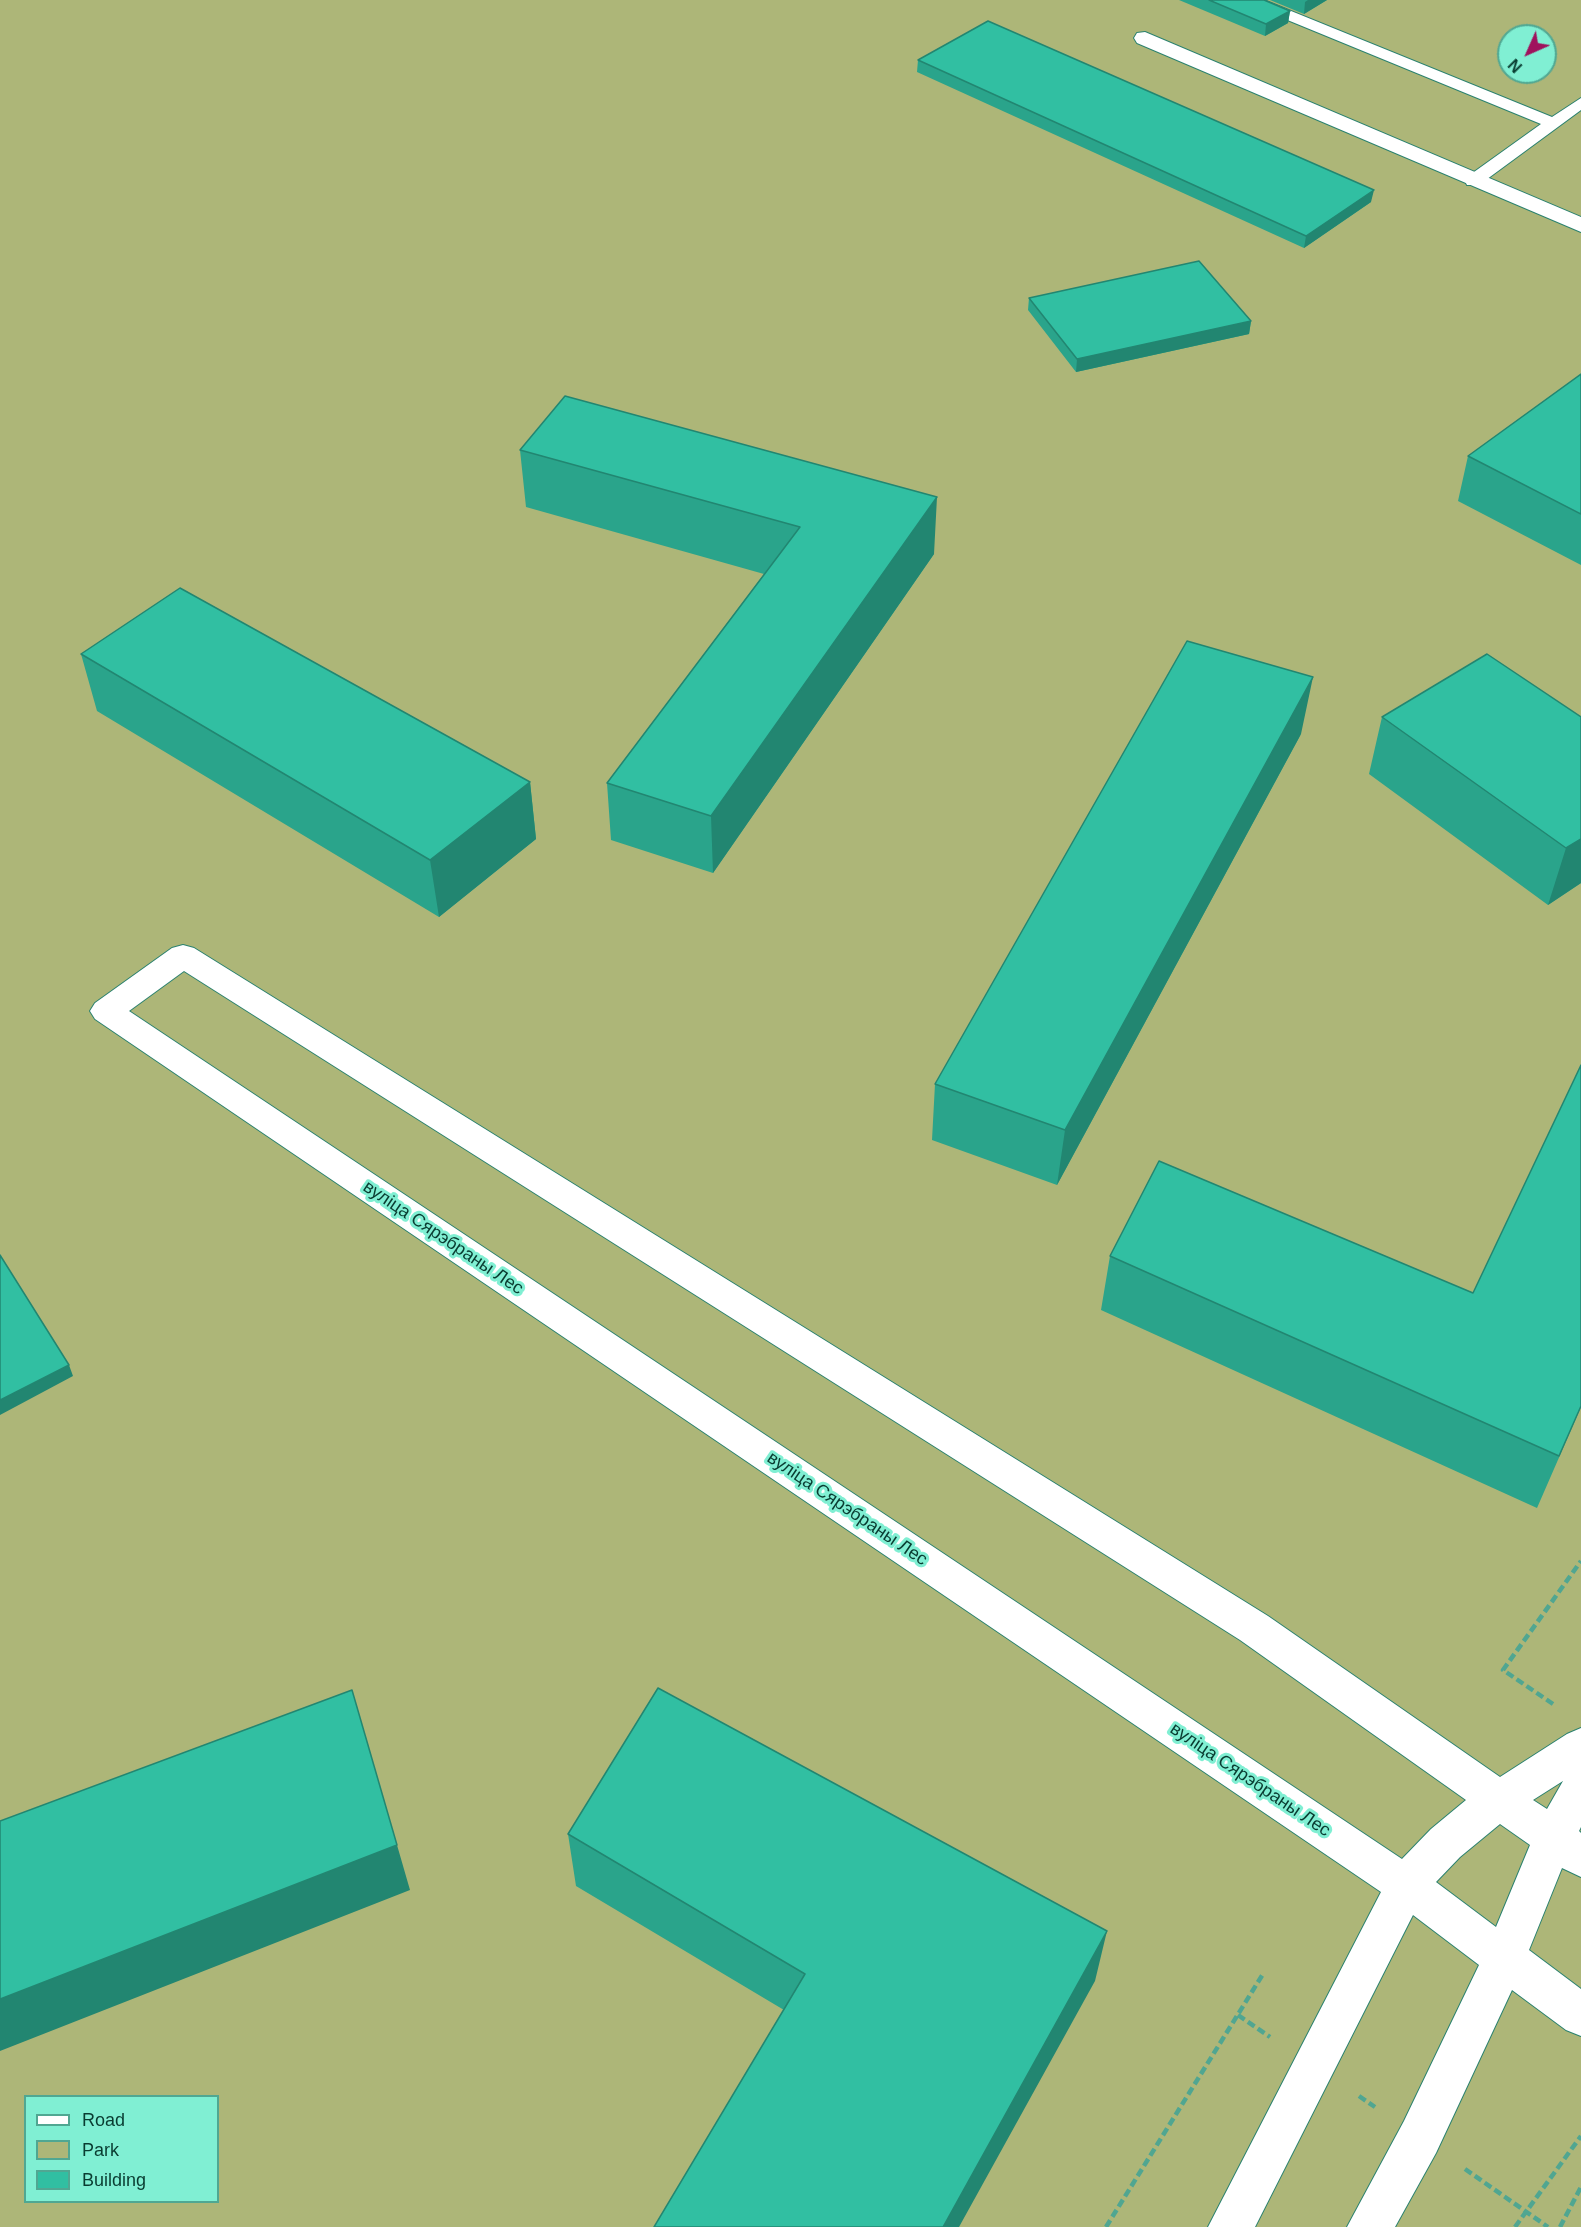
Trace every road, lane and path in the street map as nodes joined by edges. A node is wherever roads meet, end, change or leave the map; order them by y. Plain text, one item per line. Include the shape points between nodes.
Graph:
1 (1251, 0) edge
2 (1145, 38) dead end
3 (1581, 103) edge
4 (1553, 123) junction
5 (1473, 181) junction
6 (1581, 225) edge
7 (1581, 1561) edge
8 (1562, 1710) dead end
9 (1581, 1747) edge
10 (1581, 1787) edge
11 (1498, 1800) junction
12 (1567, 1848) edge
13 (1406, 1885) junction
14 (1504, 1960) junction
15 (1263, 1974) dead end
16 (1581, 2015) edge
17 (1581, 2136) edge
18 (1581, 2187) edge
19 (1574, 2197) junction
20 (1581, 2203) edge
21 (1106, 2227) edge
22 (1231, 2227) edge
23 (1370, 2227) edge
24 (1515, 2227) edge
25 (1560, 2227) edge

1 - 4 lane
2 - 5 street
3 - 4 lane
4 - 5 lane
5 - 6 street
7 - 8 path via 1503,1670
9 - 11 street
10 - 12 street
11 - 12 street
11 - 13 street via 1459,1829
11 - 13 street, вуліца Сярэбраны Лес via 1254,1628 183,956 106,1011
12 - 14 street
13 - 14 street, вуліца Сярэбраны Лес
13 - 22 street
14 - 16 street, вуліца Сярэбраны Лес
14 - 23 street via 1420,2137
15 - 21 path
17 - 24 path
18 - 19 path
19 - 20 path
19 - 25 path

